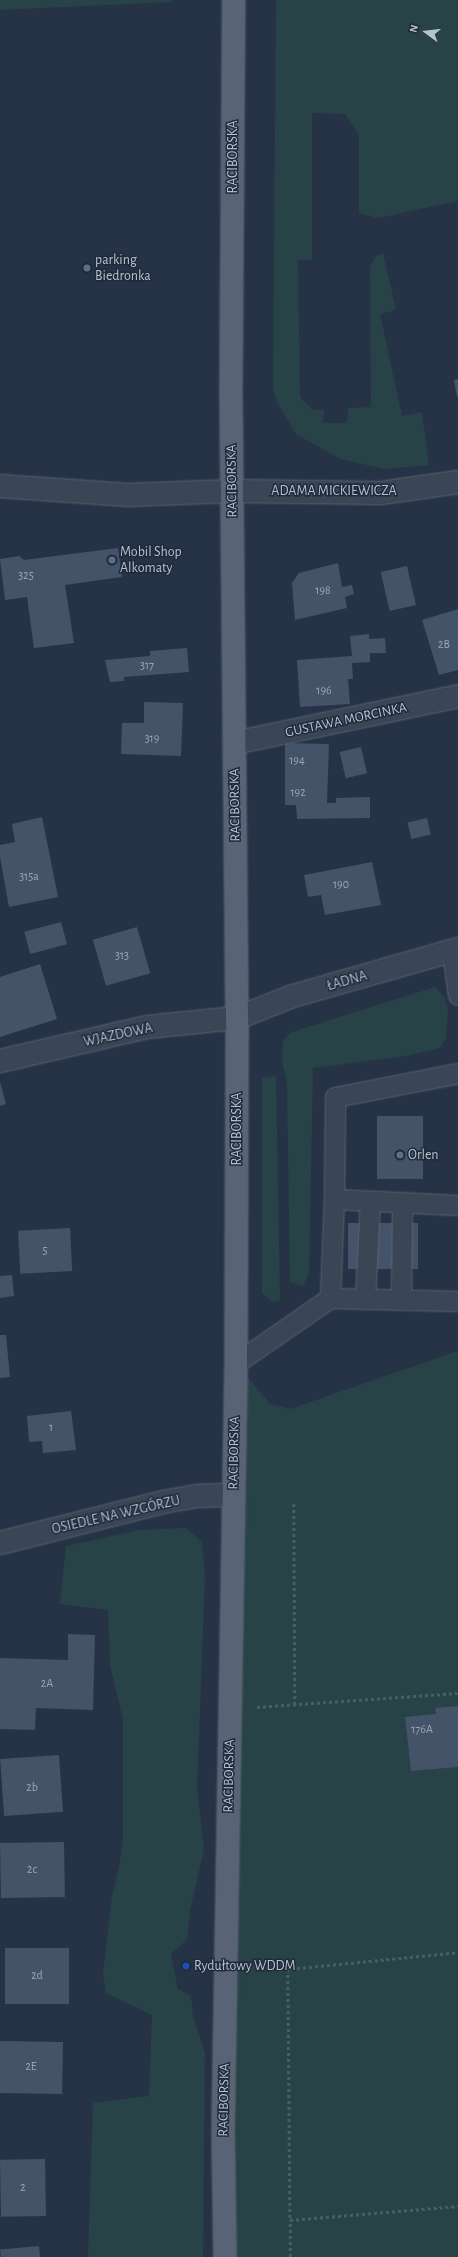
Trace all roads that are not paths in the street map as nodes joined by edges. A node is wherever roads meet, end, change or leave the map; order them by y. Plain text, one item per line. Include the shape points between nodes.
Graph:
1 (234, 0) edge
2 (458, 482) edge
3 (0, 486) edge
4 (232, 491) junction
5 (458, 696) edge
6 (234, 743) junction
7 (455, 950) edge
8 (458, 995) edge
9 (237, 1018) junction
10 (0, 1061) edge
11 (458, 1072) edge
12 (334, 1199) junction
13 (370, 1201) junction
14 (402, 1202) junction
15 (458, 1205) edge
16 (330, 1298) junction
17 (364, 1299) junction
18 (401, 1300) junction
19 (458, 1301) edge
20 (236, 1363) junction
21 (234, 1495) junction
22 (0, 1543) edge
23 (225, 2257) edge

1 - 4 main road, RACIBORSKA
2 - 4 street, ADAMA MICKIEWICZA via 381,493
3 - 4 street, ADAMA MICKIEWICZA via 128,495
4 - 6 main road, RACIBORSKA
5 - 6 street, GUSTAWA MORCINKA
6 - 9 main road, RACIBORSKA
7 - 8 lane
7 - 9 street, ŁADNA via 293,996
9 - 10 street, WJAZDOWA via 147,1027
9 - 20 main road, RACIBORSKA
11 - 12 lane via 335,1097
12 - 13 lane
12 - 16 lane
13 - 14 lane
13 - 17 lane
14 - 15 lane
14 - 18 lane
16 - 17 lane
16 - 20 lane
17 - 18 lane
18 - 19 lane
20 - 21 main road, RACIBORSKA
21 - 22 street, OSIEDLE NA WZGÓRZU via 198,1496 163,1502
21 - 23 main road, RACIBORSKA via 223,2134

